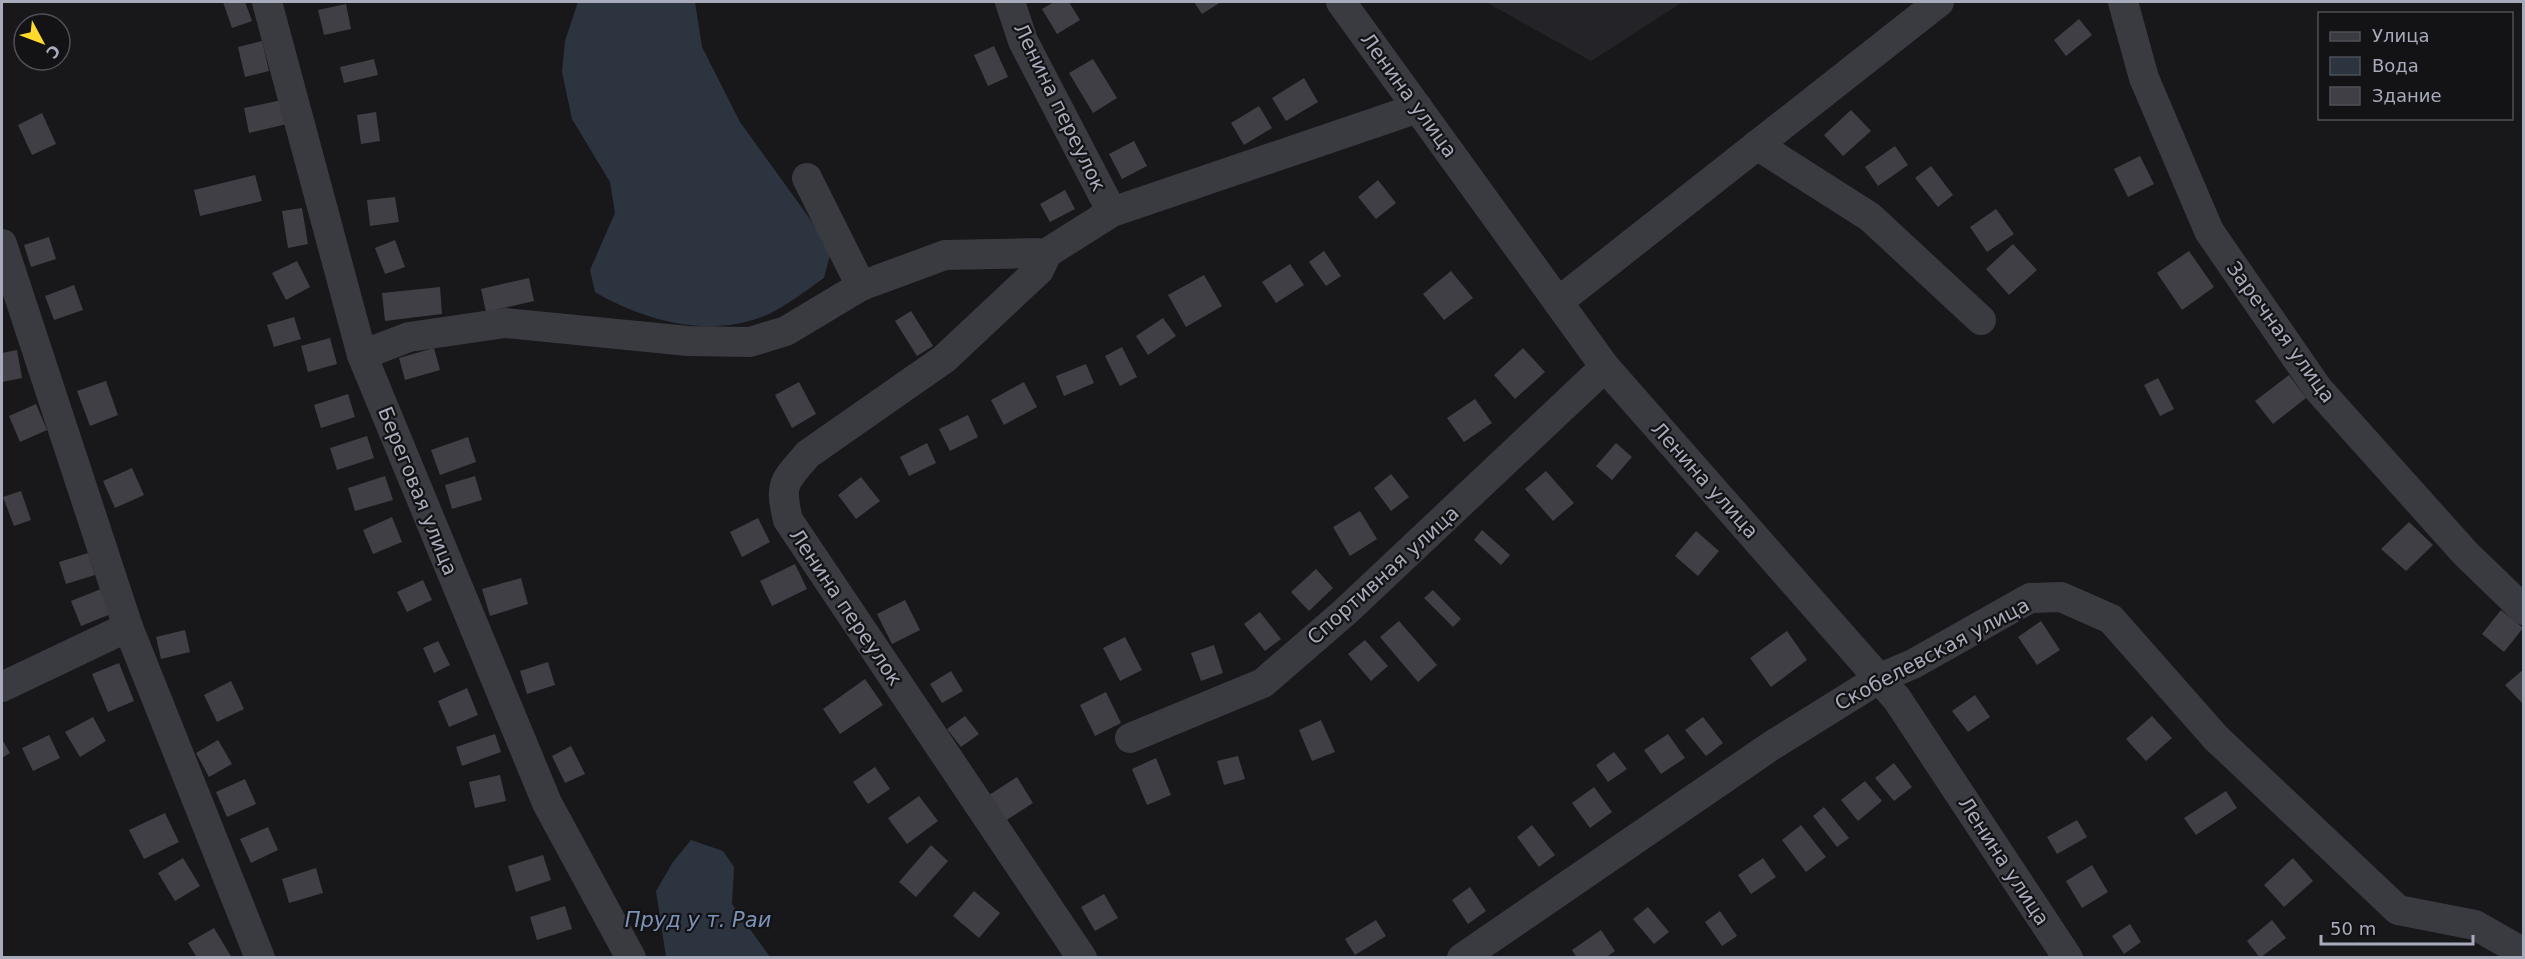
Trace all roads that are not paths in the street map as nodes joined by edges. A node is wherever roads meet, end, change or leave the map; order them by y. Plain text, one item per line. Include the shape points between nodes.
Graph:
1 (267, 2) edge
2 (1010, 2) edge
3 (1341, 2) edge
4 (1940, 2) edge
5 (2123, 2) edge
6 (1418, 108) junction
7 (1757, 145) junction
8 (807, 178) dead end
9 (1112, 212) junction
10 (2, 244) edge
11 (1047, 253) junction
12 (861, 286) junction
13 (1558, 302) junction
14 (1981, 320) dead end
15 (362, 355) junction
16 (1605, 367) junction
17 (2523, 610) edge
18 (128, 627) junction
19 (1880, 678) junction
20 (2, 687) edge
21 (1130, 738) dead end
22 (2523, 953) edge
23 (260, 957) edge
24 (631, 957) edge
25 (1082, 957) edge
26 (1462, 957) edge
27 (2068, 957) edge

1 - 15 street, Береговая улица
2 - 9 street, Ленина переулок via 1023,41
3 - 6 street, Ленина улица
4 - 7 street
5 - 17 street, Заречная улица via 2144,78 2209,231 2318,389 2466,554
6 - 9 street
6 - 13 street, Ленина улица
7 - 13 street
7 - 14 street via 1870,217
8 - 12 street
9 - 11 street
10 - 18 street
11 - 12 street via 945,255
11 - 25 street, Ленина переулок via 1038,270 944,359 808,454 790,474 782,493 788,520
12 - 15 street via 786,331 750,342 688,341 505,323 409,337
13 - 16 street, Ленина улица
15 - 24 street, Береговая улица via 547,803
16 - 19 street, Ленина улица
16 - 21 street, Спортивная улица via 1345,612 1263,683
18 - 20 street
18 - 23 street
19 - 22 street, Скобелевская улица via 2030,598 2061,597 2111,619 2216,738 2398,910 2475,925
19 - 26 street, Скобелевская улица via 1771,746
19 - 27 street, Ленина улица

